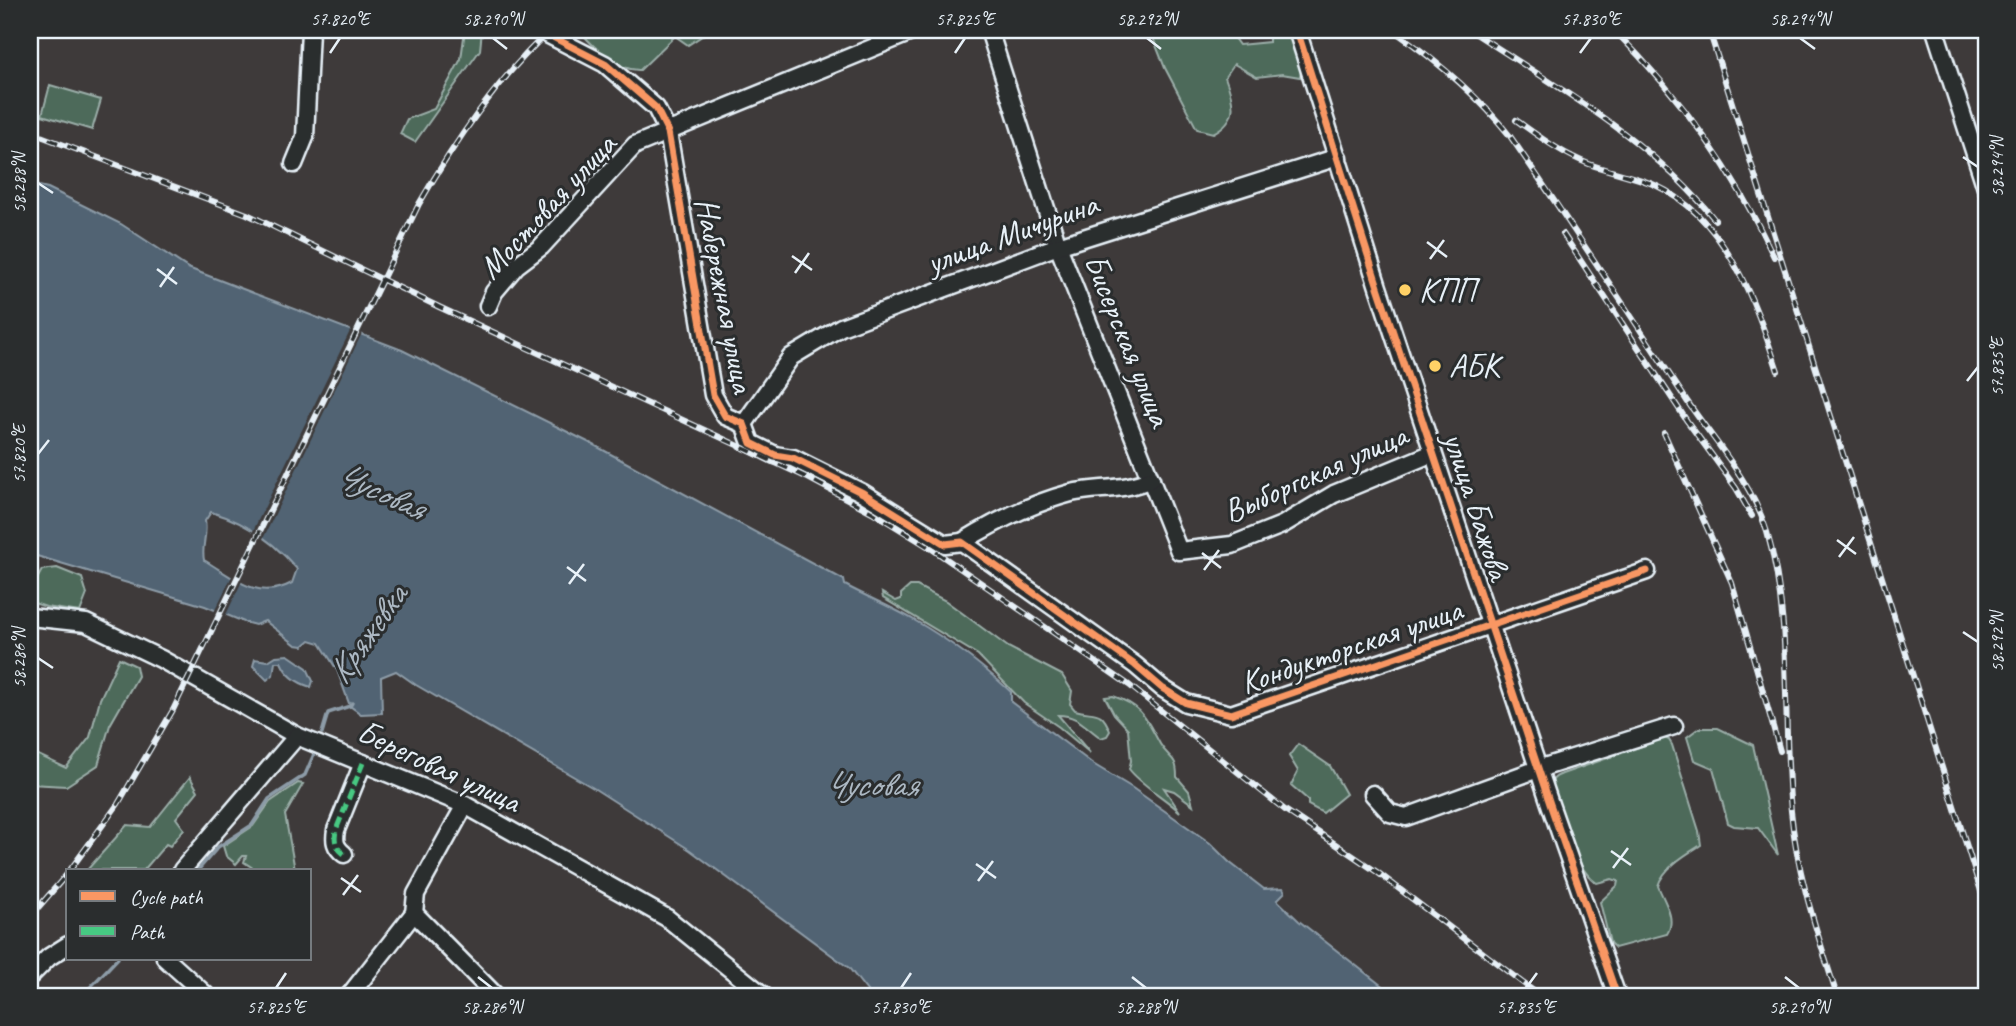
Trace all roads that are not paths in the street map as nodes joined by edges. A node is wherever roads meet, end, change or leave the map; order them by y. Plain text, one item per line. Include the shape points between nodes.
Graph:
1 (310, 30) edge
2 (539, 30) edge
3 (916, 30) edge
4 (989, 30) edge
5 (1297, 30) edge
6 (1934, 30) edge
7 (668, 132) junction
8 (1338, 157) junction
9 (294, 164) dead end
10 (1986, 188) edge
11 (1058, 246) junction
12 (488, 306) dead end
13 (744, 424) junction
14 (1433, 453) junction
15 (1151, 479) junction
16 (962, 542) junction
17 (1179, 551) joint
18 (1647, 571) dead end
19 (30, 617) edge
20 (1490, 624) junction
21 (1231, 714) joint
22 (1674, 726) dead end
23 (297, 736) junction
24 (363, 763) junction
25 (1538, 769) junction
26 (1373, 794) dead end
27 (465, 805) junction
28 (344, 854) dead end
29 (182, 869) edge
30 (414, 913) junction
31 (66, 946) edge
32 (168, 960) edge
33 (30, 976) edge
34 (744, 990) edge
35 (208, 996) edge
36 (349, 996) edge
37 (496, 996) edge
38 (764, 996) edge
39 (1617, 996) edge

1 - 9 street via 305,137
2 - 7 street, Набережная улица via 605,64 656,108
3 - 7 street, Мостовая улица
4 - 11 street, Бисерская улица
5 - 8 street, улица Бажова
6 - 10 street
7 - 12 street, Мостовая улица via 635,145 541,247 516,266
7 - 13 street, Набережная улица via 713,395 724,416
8 - 11 street, улица Мичурина
8 - 14 street, улица Бажова
11 - 13 street, улица Мичурина via 841,327 791,357
11 - 15 street, Бисерская улица
13 - 16 street, Набережная улица via 751,443 863,493 946,544
14 - 17 street, Выборгская улица via 1334,494 1282,526 1232,545
14 - 20 street, улица Бажова
15 - 16 street via 1134,487 1062,496 1010,515
15 - 17 street, Бисерская улица
16 - 21 street, Набережная улица via 1161,688 1186,703
18 - 20 street, Кондукторская улица
19 - 23 street, Береговая улица via 86,623 161,659
20 - 21 street, Кондукторская улица
20 - 25 street, улица Бажова
22 - 25 street
23 - 24 street, Береговая улица
23 - 29 street
24 - 27 street, Береговая улица
24 - 28 street via 336,830 337,849
25 - 26 street via 1406,817 1390,813
25 - 39 street, улица Бажова
27 - 30 street via 416,894
27 - 34 street, Береговая улица via 667,918
30 - 36 street
30 - 37 street
31 - 33 street
32 - 35 street
34 - 38 street, Береговая улица

